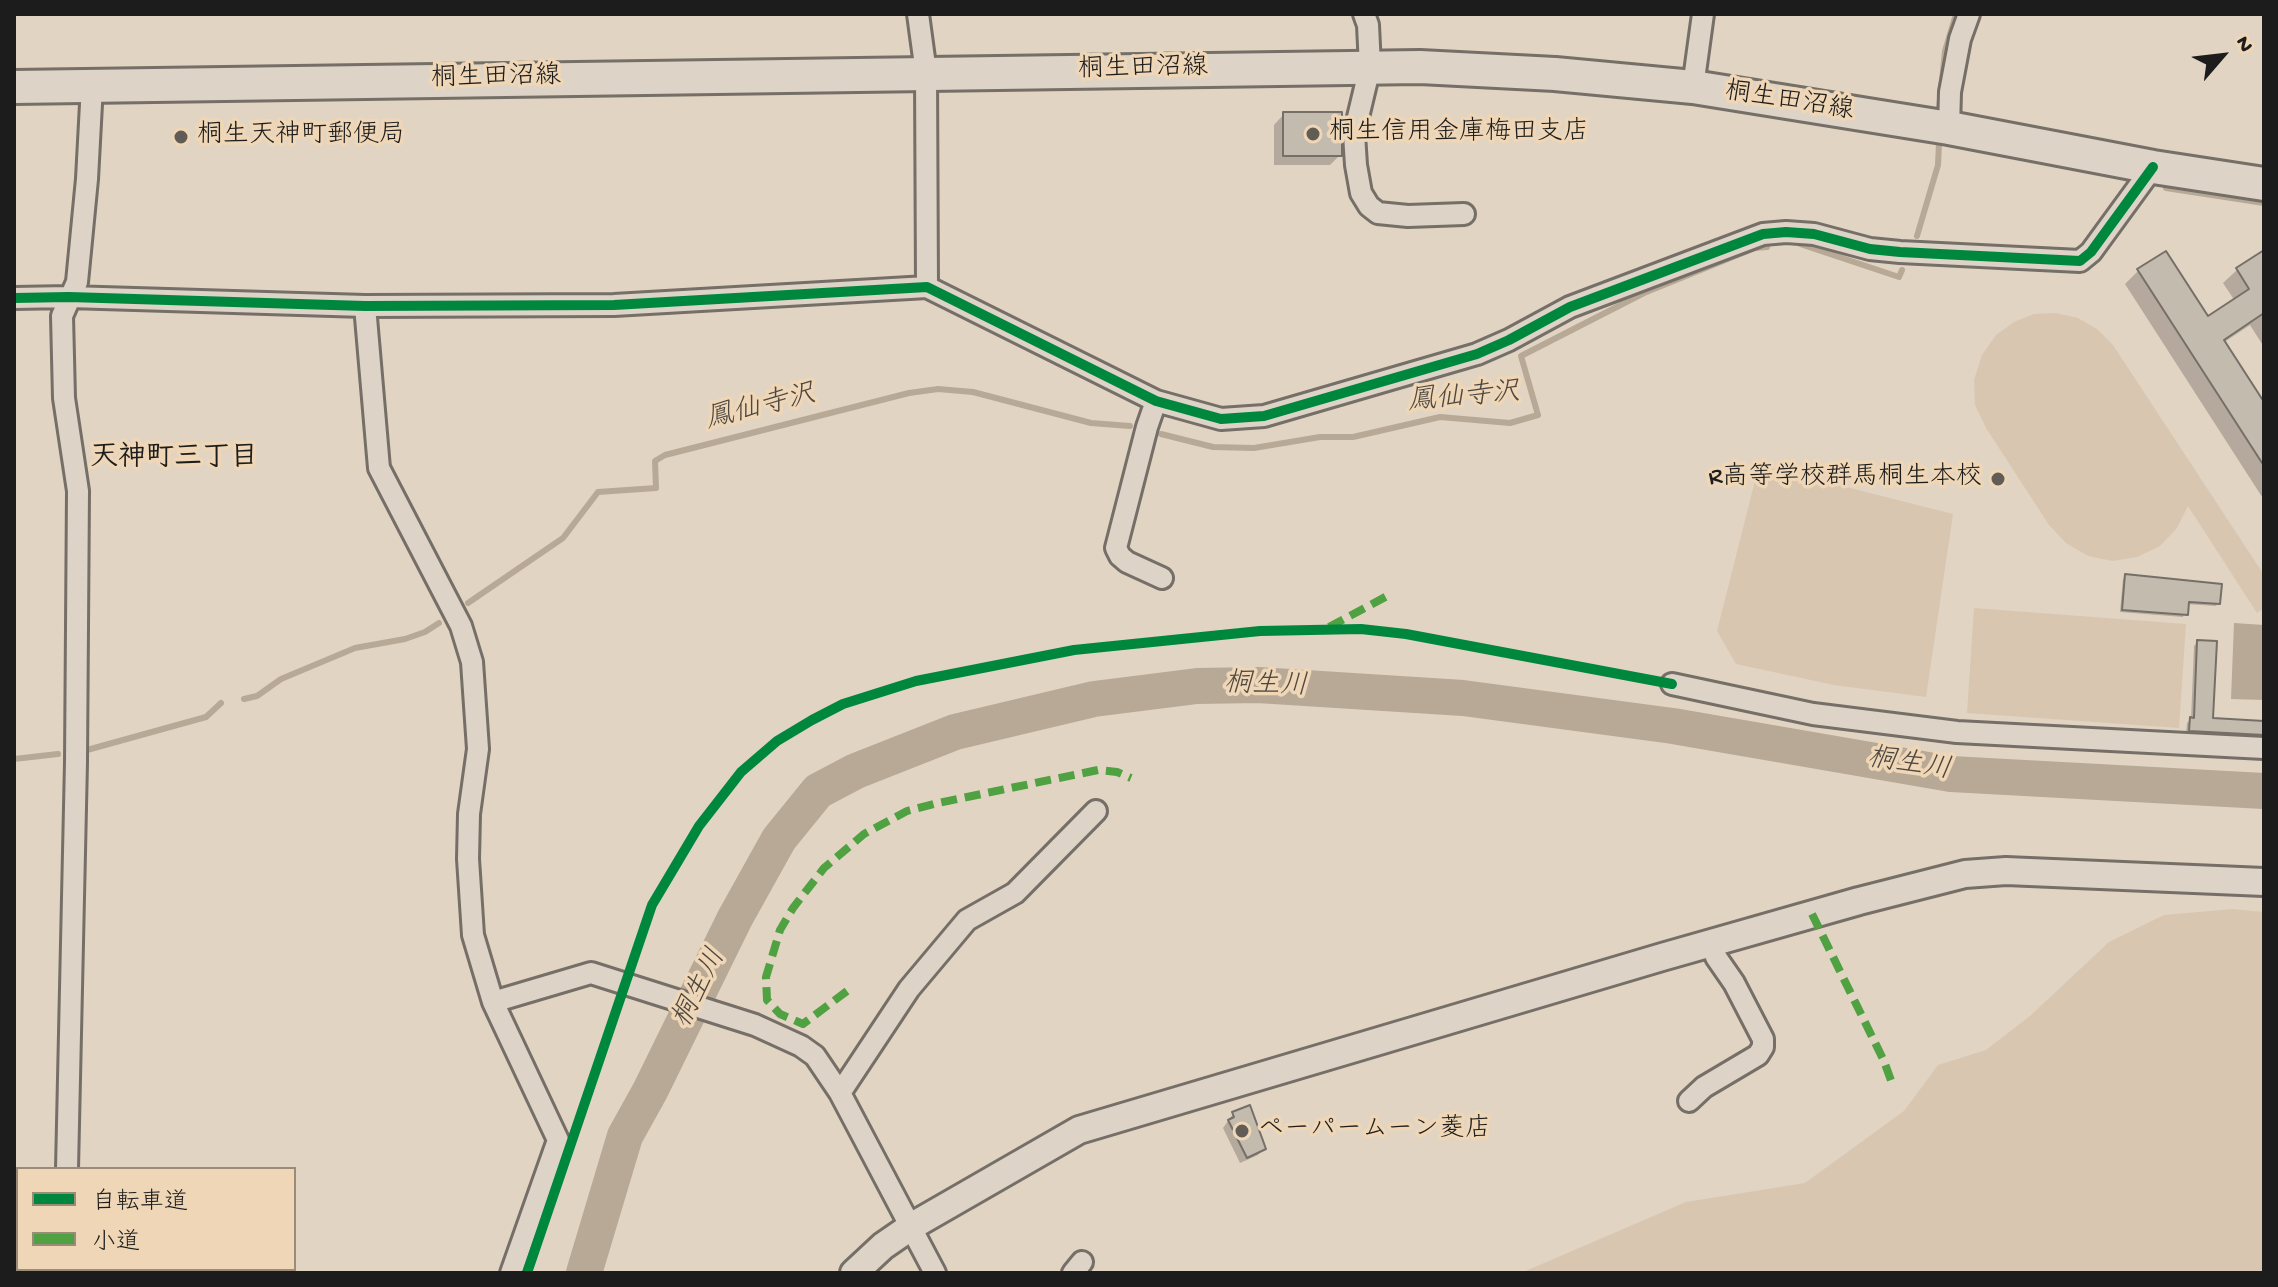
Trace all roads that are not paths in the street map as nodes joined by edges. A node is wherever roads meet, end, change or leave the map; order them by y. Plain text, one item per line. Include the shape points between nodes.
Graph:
1 (918, 14) edge
2 (1364, 14) edge
3 (1703, 14) edge
4 (1969, 14) edge
5 (1370, 67) junction
6 (926, 73) junction
7 (92, 85) junction
8 (14, 87) edge
9 (1693, 87) junction
10 (1949, 128) junction
11 (2153, 167) junction
12 (2264, 184) edge
13 (1464, 214) dead end
14 (927, 287) junction
15 (69, 297) junction
16 (14, 298) edge
17 (365, 306) junction
18 (1156, 401) junction
19 (1162, 578) dead end
20 (1672, 684) dead end
21 (2264, 748) edge
22 (1096, 811) dead end
23 (2264, 882) edge
24 (1711, 943) junction
25 (493, 1002) junction
26 (840, 1093) junction
27 (1689, 1101) dead end
28 (67, 1167) edge
29 (912, 1226) junction
30 (511, 1273) edge
31 (854, 1273) edge
32 (935, 1273) edge

1 - 6 street
2 - 5 street
3 - 9 street
4 - 10 street via 1950,92
5 - 6 main road, 桐生田沼線
5 - 9 main road, 桐生田沼線 via 1555,74
5 - 13 street via 1354,134 1358,179 1369,206 1389,215
6 - 7 main road, 桐生田沼線
6 - 14 street
7 - 8 main road, 桐生田沼線
7 - 15 street via 77,282
9 - 10 main road, 桐生田沼線
10 - 11 main road, 桐生田沼線
11 - 12 main road, 桐生田沼線
11 - 18 street via 2080,261 1900,252 1814,234 1775,232 1570,307 1477,354 1334,398 1264,416 1221,419
14 - 17 street via 614,305
14 - 18 street
15 - 16 street
15 - 17 street
15 - 28 street via 62,316 64,398 78,491
17 - 25 street via 379,468 461,626 472,662 478,749 469,814 469,874 473,935
18 - 19 street via 1116,548 1127,562
20 - 21 street via 1813,714 1957,732
22 - 26 street via 1015,893 967,920 909,989
23 - 24 street via 2006,871 1965,874
24 - 27 street via 1763,1047
24 - 29 street via 1079,1130
25 - 26 street via 591,973 791,1041 815,1056
25 - 30 street via 558,1140
26 - 29 street
29 - 31 street
29 - 32 street

